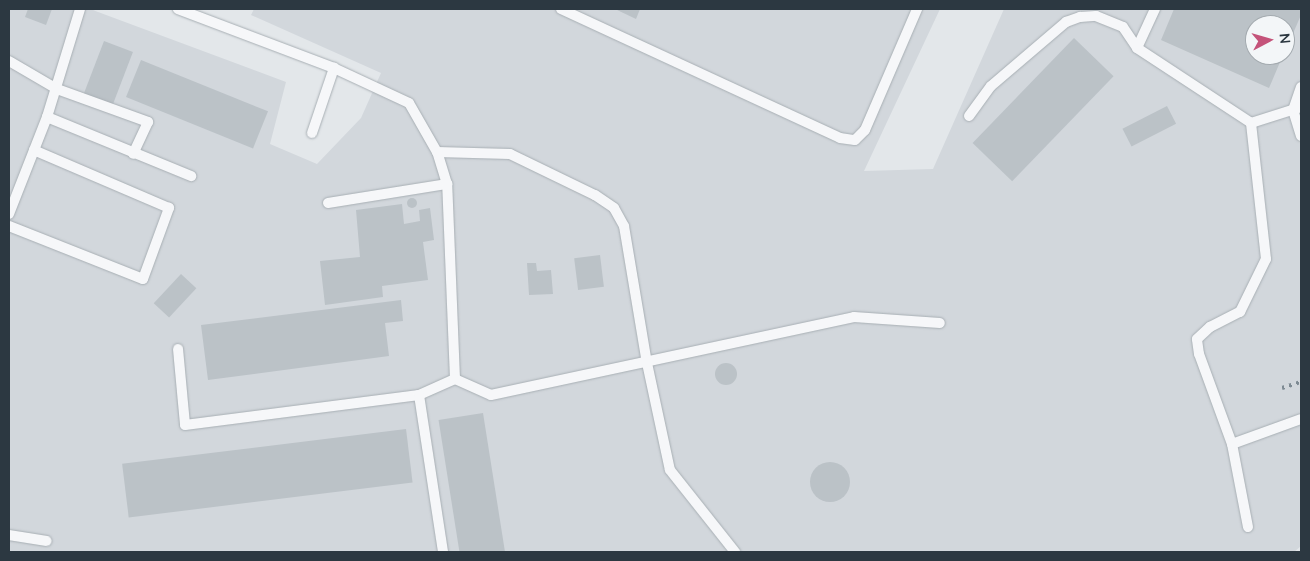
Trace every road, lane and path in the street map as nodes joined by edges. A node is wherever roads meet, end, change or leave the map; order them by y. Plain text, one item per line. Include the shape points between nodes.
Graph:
1 (80, 9) edge
2 (178, 9) edge
3 (561, 9) edge
4 (917, 9) edge
5 (1155, 9) edge
6 (1137, 48) junction
7 (9, 61) edge
8 (334, 68) junction
9 (1301, 87) edge
10 (57, 89) junction
11 (1297, 109) edge
12 (969, 116) dead end
13 (47, 117) junction
14 (1251, 123) junction
15 (312, 133) dead end
16 (1301, 136) edge
17 (34, 150) junction
18 (437, 152) junction
19 (133, 154) junction
20 (190, 176) dead end
21 (446, 184) junction
22 (328, 203) dead end
23 (9, 214) edge
24 (9, 226) edge
25 (940, 323) dead end
26 (178, 349) dead end
27 (647, 363) junction
28 (455, 379) junction
29 (419, 395) junction
30 (1301, 419) edge
31 (1232, 444) junction
32 (1248, 527) dead end
33 (9, 535) edge
34 (46, 541) dead end
35 (443, 552) edge
36 (736, 552) edge

1 - 10 lane
2 - 8 lane
3 - 4 lane via 840,138 855,140 865,130
5 - 6 lane
6 - 12 lane via 1123,27 1096,16 1066,22 991,86
6 - 14 lane
7 - 10 lane
8 - 15 lane
8 - 18 lane via 409,103
9 - 11 lane
10 - 13 lane
10 - 19 lane via 148,122
11 - 14 lane
11 - 16 lane
13 - 17 lane
13 - 19 lane
14 - 31 lane via 1266,259 1240,312 1197,339 1199,354
17 - 23 lane
17 - 24 lane via 169,208 144,279
18 - 21 lane
18 - 27 lane via 510,154 595,195 614,208 624,226
19 - 20 lane
21 - 22 lane
21 - 28 lane
25 - 27 lane via 854,317
26 - 29 lane via 185,425
27 - 28 lane via 491,396
27 - 36 lane via 670,470
28 - 29 lane
29 - 35 lane
30 - 31 lane
31 - 32 lane
33 - 34 lane

